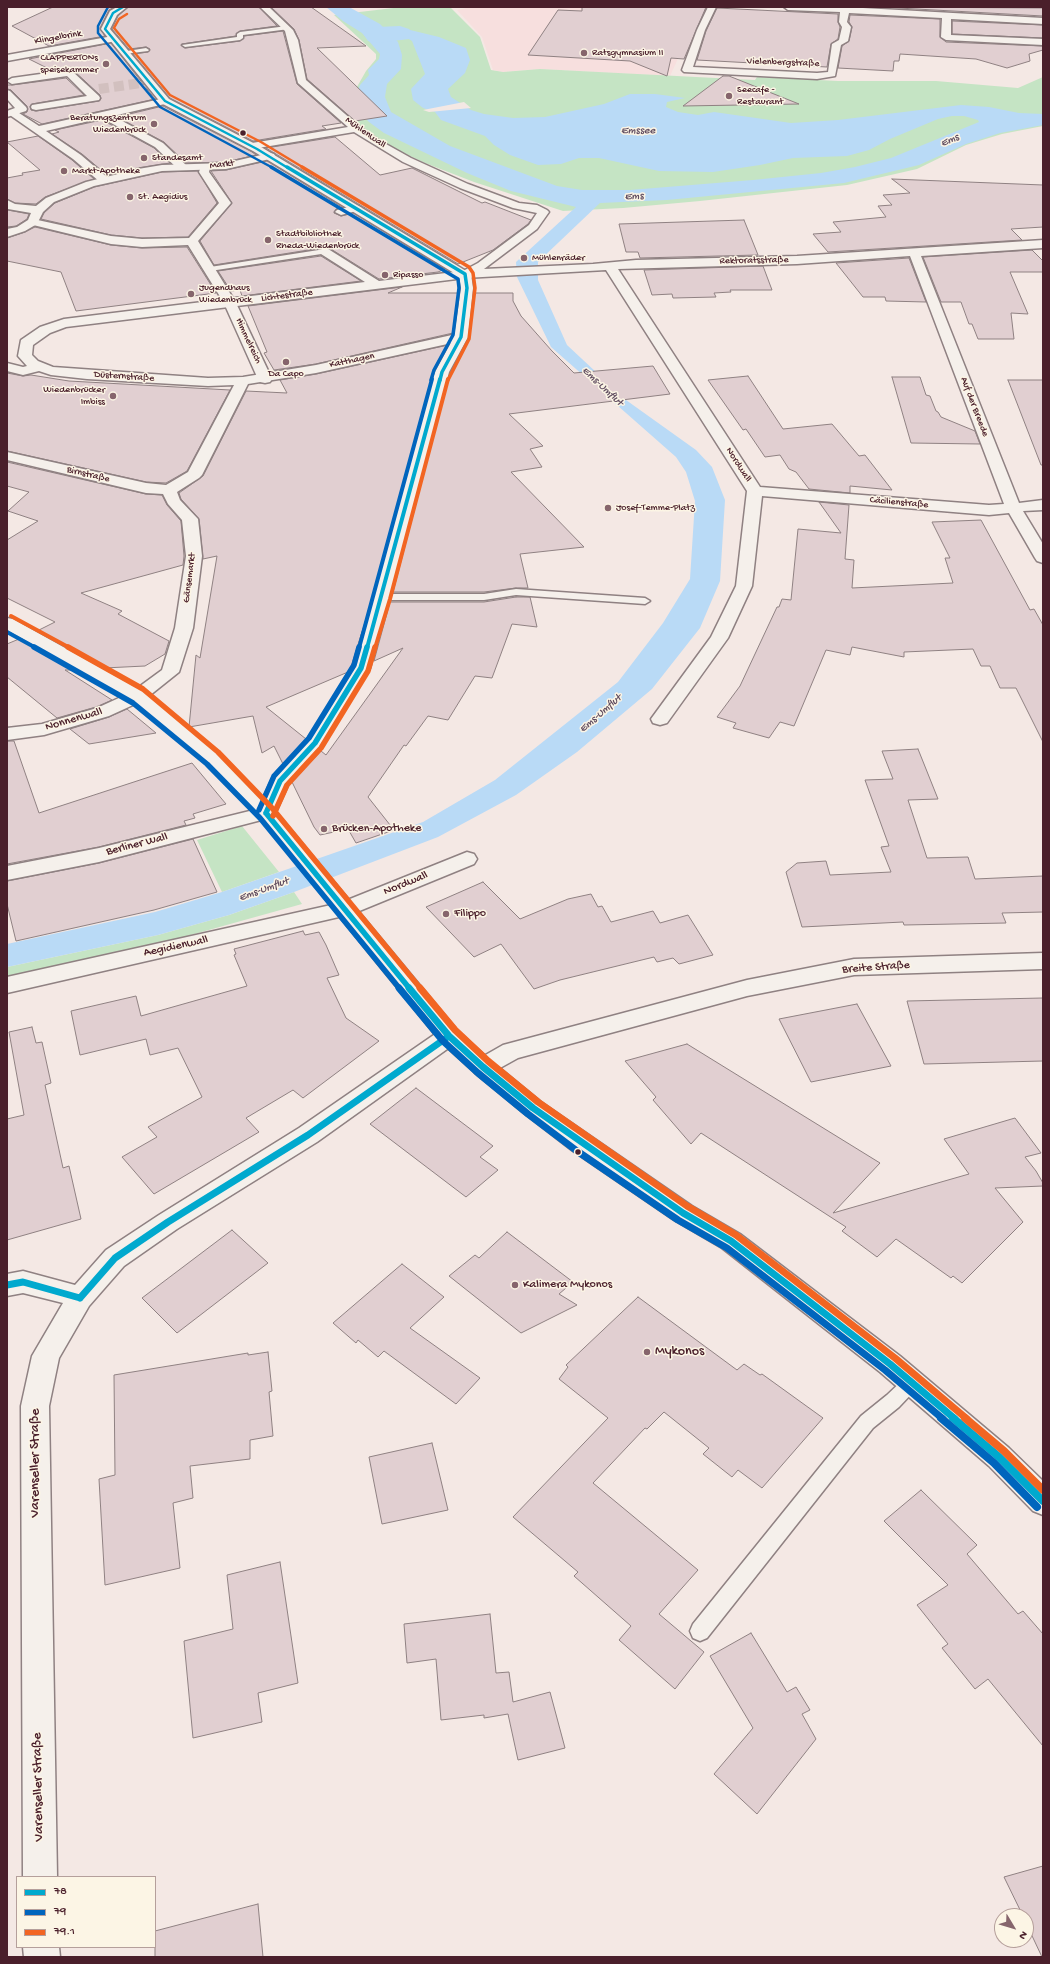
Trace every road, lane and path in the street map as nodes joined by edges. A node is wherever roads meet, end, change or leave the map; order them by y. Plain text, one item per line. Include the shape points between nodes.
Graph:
1 (123, 7) edge
2 (264, 7) edge
3 (712, 7) edge
4 (788, 7) edge
5 (845, 10) junction
6 (947, 16) junction
7 (1043, 21) edge
8 (287, 28) junction
9 (113, 39) junction
10 (1043, 42) edge
11 (185, 45) dead end
12 (146, 50) dead end
13 (124, 52) junction
14 (7, 58) edge
15 (80, 72) dead end
16 (70, 73) junction
17 (12, 81) dead end
18 (98, 89) tunnel mouth
19 (88, 91) junction
20 (7, 92) edge
21 (82, 100) junction
22 (165, 101) junction
23 (36, 107) dead end
24 (14, 112) edge
25 (106, 114) junction
26 (356, 129) junction
27 (37, 130) junction
28 (252, 146) junction
29 (270, 156) junction
30 (183, 168) junction
31 (205, 168) junction
32 (104, 180) junction
33 (7, 204) edge
34 (356, 208) junction
35 (38, 210) junction
36 (341, 212) dead end
37 (33, 222) junction
38 (7, 233) edge
39 (192, 241) junction
40 (1043, 244) edge
41 (325, 251) joint
42 (914, 252) junction
43 (610, 267) junction
44 (210, 269) junction
45 (465, 274) junction
46 (376, 284) junction
47 (230, 303) junction
48 (461, 337) junction
49 (7, 367) edge
50 (40, 367) junction
51 (266, 379) junction
52 (242, 381) junction
53 (7, 456) edge
54 (169, 490) junction
55 (755, 491) junction
56 (1043, 505) edge
57 (1013, 508) junction
58 (1043, 558) edge
59 (382, 597) junction
60 (645, 601) dead end
61 (7, 623) edge
62 (138, 696) junction
63 (660, 720) dead end
64 (7, 734) edge
65 (266, 813) junction
66 (467, 859) dead end
67 (7, 873) edge
68 (339, 902) junction
69 (1043, 962) edge
70 (7, 985) edge
71 (449, 1036) junction
72 (483, 1067) junction
73 (7, 1285) edge
74 (80, 1298) junction
75 (912, 1382) junction
76 (1043, 1501) edge
77 (700, 1631) dead end
78 (40, 1876) edge

1 - 9 street via 113,13 105,29
2 - 8 street, Mühlenwall
3 - 5 street, Vielenbergstraße via 687,70 816,76 832,74 838,44 843,41 847,28 843,22
4 - 5 street
5 - 6 street
6 - 7 street
6 - 10 street via 946,37
8 - 11 lane via 240,34 240,38
8 - 26 street, Mühlenwall via 293,38 301,81
9 - 13 street
9 - 14 street, Klingelbrink
12 - 13 lane
13 - 22 street
15 - 16 street
16 - 17 street
16 - 19 street
18 - 19 street
19 - 21 street via 95,98
20 - 24 street
21 - 23 street
21 - 25 street
22 - 25 street
22 - 28 street
24 - 27 street
25 - 27 street
25 - 30 street via 159,145
26 - 28 street
26 - 45 street, Mühlenwall via 407,160 517,206 514,210 524,215 540,216 533,227 482,266
27 - 32 street via 77,157
28 - 29 street
29 - 31 street, Markt
29 - 34 street
30 - 31 street, Markt
30 - 32 street, Markt via 138,172
31 - 39 street via 204,172 225,203
32 - 35 street, Markt via 50,200
33 - 35 street
34 - 36 street
34 - 45 street
35 - 37 street
37 - 38 street
37 - 39 street via 110,240 142,243
39 - 44 street, Himmelreich
40 - 42 street, Rektoratsstraße
41 - 44 lane
41 - 46 street
42 - 43 street, Rektoratsstraße via 797,260 636,264
42 - 57 street, Auf der Breede
43 - 45 street, Rektoratsstraße
43 - 55 street, Nordwall
44 - 47 street, Himmelreich
45 - 46 street, Lichtestraße
45 - 48 street via 467,288
46 - 47 street, Lichtestraße
47 - 50 street, Lichtestraße via 64,323 45,330 26,343 25,356
47 - 51 street, Himmelreich
48 - 51 street, Katthagen
48 - 59 street via 442,372
49 - 50 street, Düsternstraße via 24,371
50 - 52 street, Düsternstraße via 51,371 87,375
51 - 52 street, Katthagen
52 - 54 street via 194,475
53 - 54 street, Birnstraße via 146,488
54 - 62 street, Gänsemarkt via 173,501 190,519 194,556 184,628 170,672
55 - 57 street, Cäcilienstraße via 989,510
55 - 63 street, Nordwall via 744,586 719,638
56 - 57 street, Cäcilienstraße
57 - 58 street, Auf der Breede
59 - 60 lane via 484,597 516,592
59 - 65 street via 361,668 314,742 280,781
61 - 62 street
62 - 64 street, Nonnenwall via 103,712 44,729
62 - 65 street via 212,758
65 - 67 street, Berliner Wall via 99,855
65 - 68 street
66 - 68 street, Nordwall
68 - 70 street, Aegidienwall via 281,924
68 - 71 street
69 - 72 street, Breite Straße via 854,967 747,988 511,1051
71 - 72 street
71 - 74 street, Varenseller Straße via 308,1135 115,1258
72 - 75 street via 582,1144 683,1213 731,1241
73 - 74 street via 23,1282
74 - 78 street, Varenseller Straße via 46,1356 35,1406
75 - 76 street via 999,1457
75 - 77 lane via 867,1422

